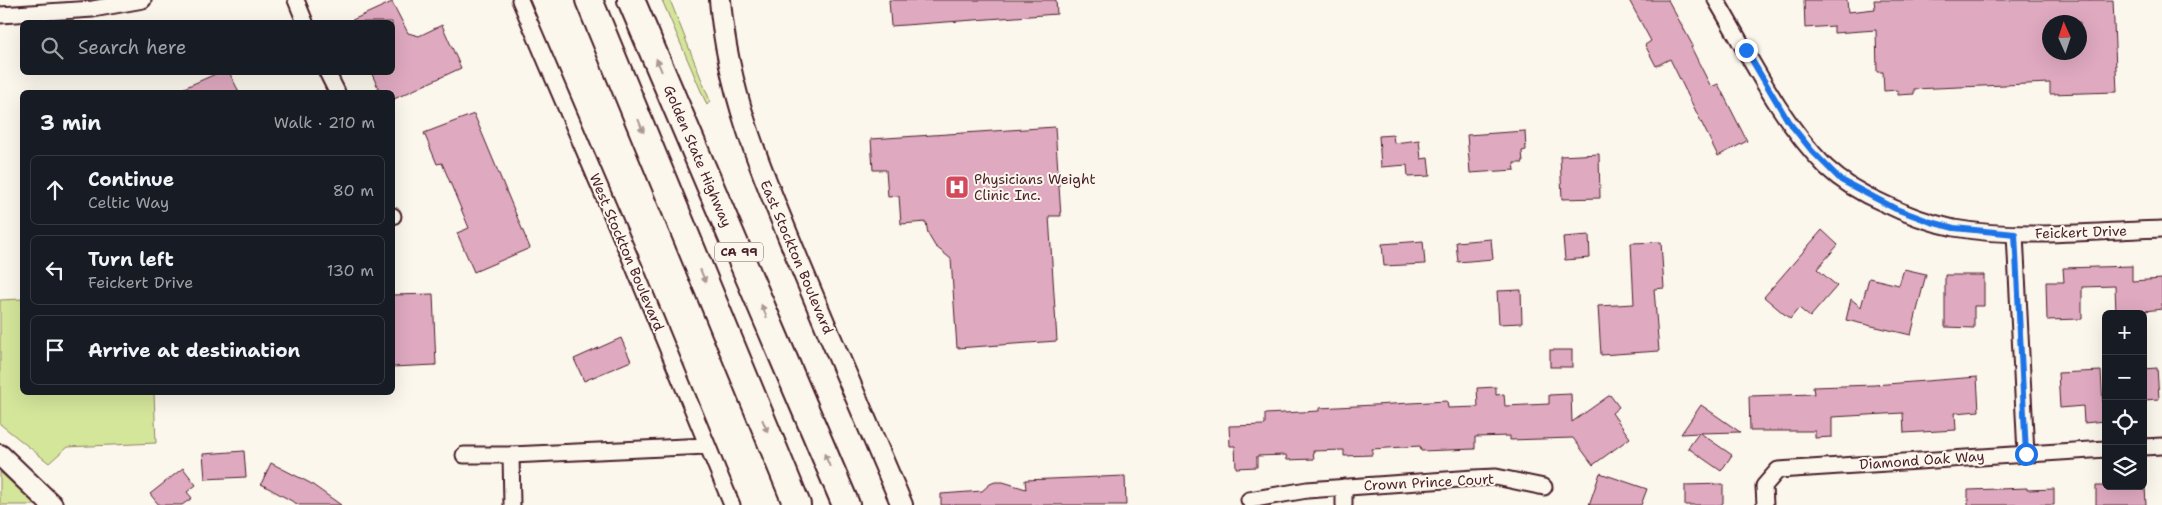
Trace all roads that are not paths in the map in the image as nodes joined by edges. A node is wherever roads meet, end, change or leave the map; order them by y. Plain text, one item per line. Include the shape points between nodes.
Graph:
1 (143, 0) edge
2 (296, 0) edge
3 (520, 0) edge
4 (589, 0) edge
5 (631, 0) edge
6 (720, 0) edge
7 (1716, 0) edge
8 (0, 15) edge
9 (304, 20) edge
10 (329, 75) edge
11 (336, 90) edge
12 (2162, 229) edge
13 (2015, 234) junction
14 (707, 446) junction
15 (2162, 446) edge
16 (2147, 447) edge
17 (2102, 449) edge
18 (2026, 454) junction
19 (0, 455) edge
20 (464, 455) dead end
21 (511, 455) junction
22 (1344, 487) junction
23 (1544, 487) dead end
24 (1250, 500) dead end
25 (52, 505) edge
26 (512, 505) edge
27 (732, 505) edge
28 (797, 505) edge
29 (846, 505) edge
30 (902, 505) edge
31 (1344, 505) edge
32 (1764, 505) edge

1 - 8 street via 85,10
2 - 9 street
3 - 14 street, West Stockton Boulevard
4 -> 28 highway, CA 99
29 -> 5 highway, Golden State Highway / CA 99
6 - 30 street, East Stockton Boulevard via 735,91 755,154
7 - 13 street, Feickert Drive via 1788,121 1841,180 1896,209 1931,222 1954,228
10 - 11 street
12 - 13 street, Feickert Drive
13 - 18 street
14 - 21 street
14 - 27 street, West Stockton Boulevard
15 - 16 street
17 - 18 street, Diamond Oak Way
18 - 32 street, Diamond Oak Way via 1778,470 1764,486
19 - 25 street
20 - 21 street
21 - 26 street
22 - 23 street, Crown Prince Court via 1496,477
22 - 24 street, Crown Prince Court
22 - 31 street

